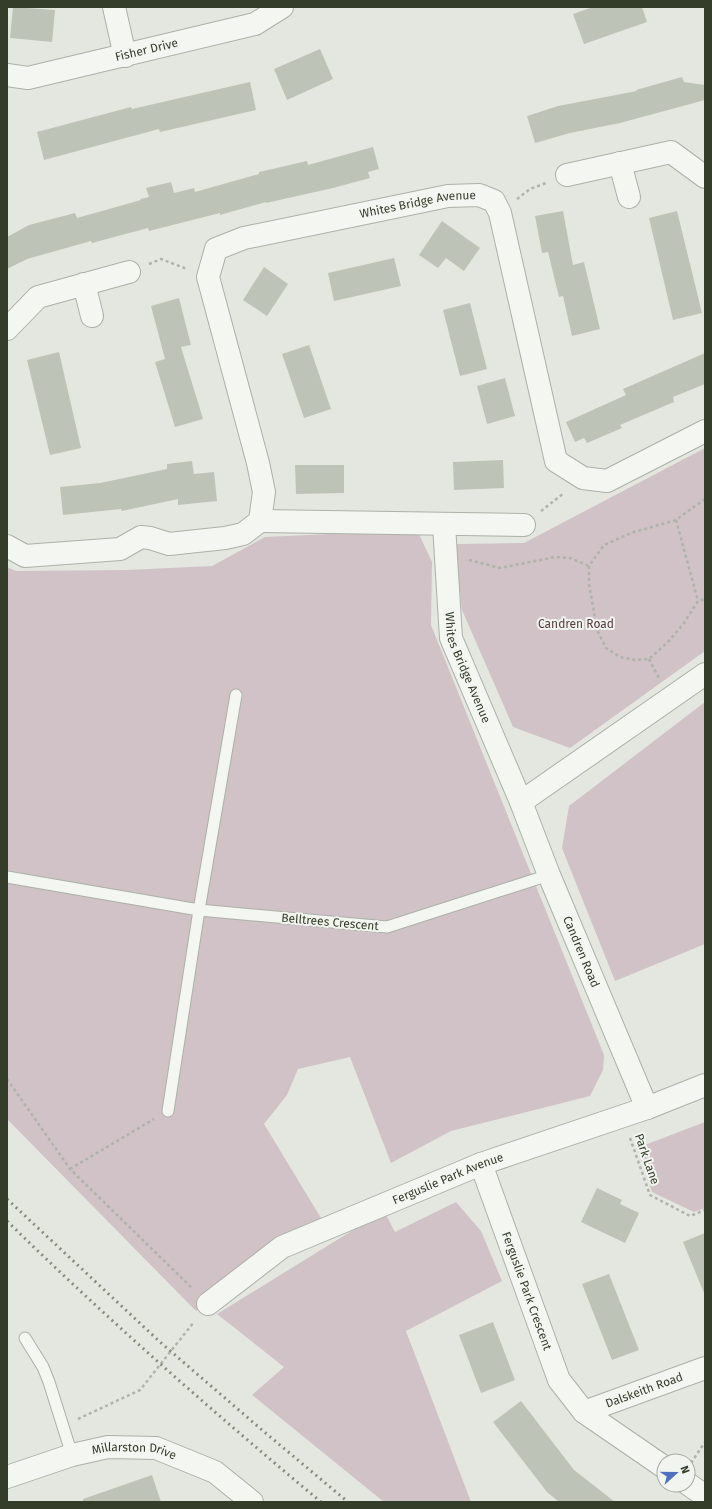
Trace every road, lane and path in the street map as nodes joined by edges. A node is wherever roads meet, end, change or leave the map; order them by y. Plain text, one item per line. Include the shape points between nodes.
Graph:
1 (114, 7) edge
2 (282, 7) edge
3 (125, 56) junction
4 (7, 75) edge
5 (620, 163) junction
6 (567, 175) joint
7 (705, 177) edge
8 (629, 198) dead end
9 (500, 213) junction
10 (129, 272) joint
11 (208, 277) junction
12 (84, 284) junction
13 (92, 316) dead end
14 (7, 329) edge
15 (705, 431) edge
16 (583, 478) junction
17 (705, 499) edge
18 (676, 520) junction
19 (260, 521) junction
20 (444, 525) junction
21 (524, 525) joint
22 (7, 546) edge
23 (465, 554) dead end
24 (589, 566) junction
25 (705, 599) edge
26 (698, 601) junction
27 (705, 674) edge
28 (236, 696) dead end
29 (521, 802) junction
30 (549, 875) junction
31 (7, 877) edge
32 (199, 910) junction
33 (7, 1079) edge
34 (705, 1085) edge
35 (647, 1108) junction
36 (168, 1111) joint
37 (622, 1116) junction
38 (481, 1164) junction
39 (70, 1169) junction
40 (705, 1210) edge
41 (208, 1304) junction
42 (25, 1338) dead end
43 (705, 1368) edge
44 (584, 1412) junction
45 (64, 1426) junction
46 (705, 1442) edge
47 (72, 1455) junction
48 (696, 1455) edge
49 (656, 1462) edge
50 (7, 1477) edge
51 (696, 1490) edge
52 (705, 1496) edge
53 (252, 1502) edge

1 - 3 street
2 - 3 street, Fisher Drive via 255,24
3 - 4 street, Fisher Drive via 28,78
5 - 6 street
5 - 7 street via 671,152
5 - 8 street
6 - 9 path via 530,190
9 - 11 street, Whites Bridge Avenue via 494,201 479,195 448,196 244,238 216,249
9 - 16 street, Whites Bridge Avenue via 556,461
10 - 11 path via 161,259
10 - 12 street
11 - 19 street via 258,463 264,492
12 - 13 street
12 - 14 street via 38,297
15 - 16 street, Whites Bridge Avenue via 607,480
16 - 21 path
17 - 18 path
18 - 24 path via 631,533 604,545
18 - 26 path
19 - 20 street
19 - 22 street via 243,534 226,538 169,544 141,537 120,549 25,556
20 - 21 street
20 - 29 street, Whites Bridge Avenue via 451,638
23 - 24 path via 470,560 500,568 555,557 570,558
24 - 26 path via 589,584 597,630 606,648 620,657 649,659 668,642
25 - 26 path
27 - 29 street
28 - 32 lane
29 - 30 street, Candren Road
30 - 32 lane, Belltrees Crescent via 387,927
30 - 35 street, Candren Road
31 - 32 lane, Belltrees Crescent
32 - 36 lane
33 - 39 path
34 - 35 street, Ferguslie Park Avenue
35 - 37 street, Ferguslie Park Avenue
36 - 39 path
37 - 38 street, Ferguslie Park Avenue
37 - 40 path, Park Lane via 650,1195 690,1216
38 - 41 street, Ferguslie Park Avenue via 282,1247
38 - 44 street, Ferguslie Park Crescent via 559,1380
39 - 41 path
41 - 45 path via 140,1390
42 - 45 lane via 43,1367
43 - 44 street, Dalskeith Road
44 - 49 street, Ferguslie Park Crescent
45 - 47 lane
46 - 48 path
47 - 50 street, Millarston Drive
47 - 53 street, Millarston Drive via 108,1447 156,1448 216,1472
51 - 52 street

